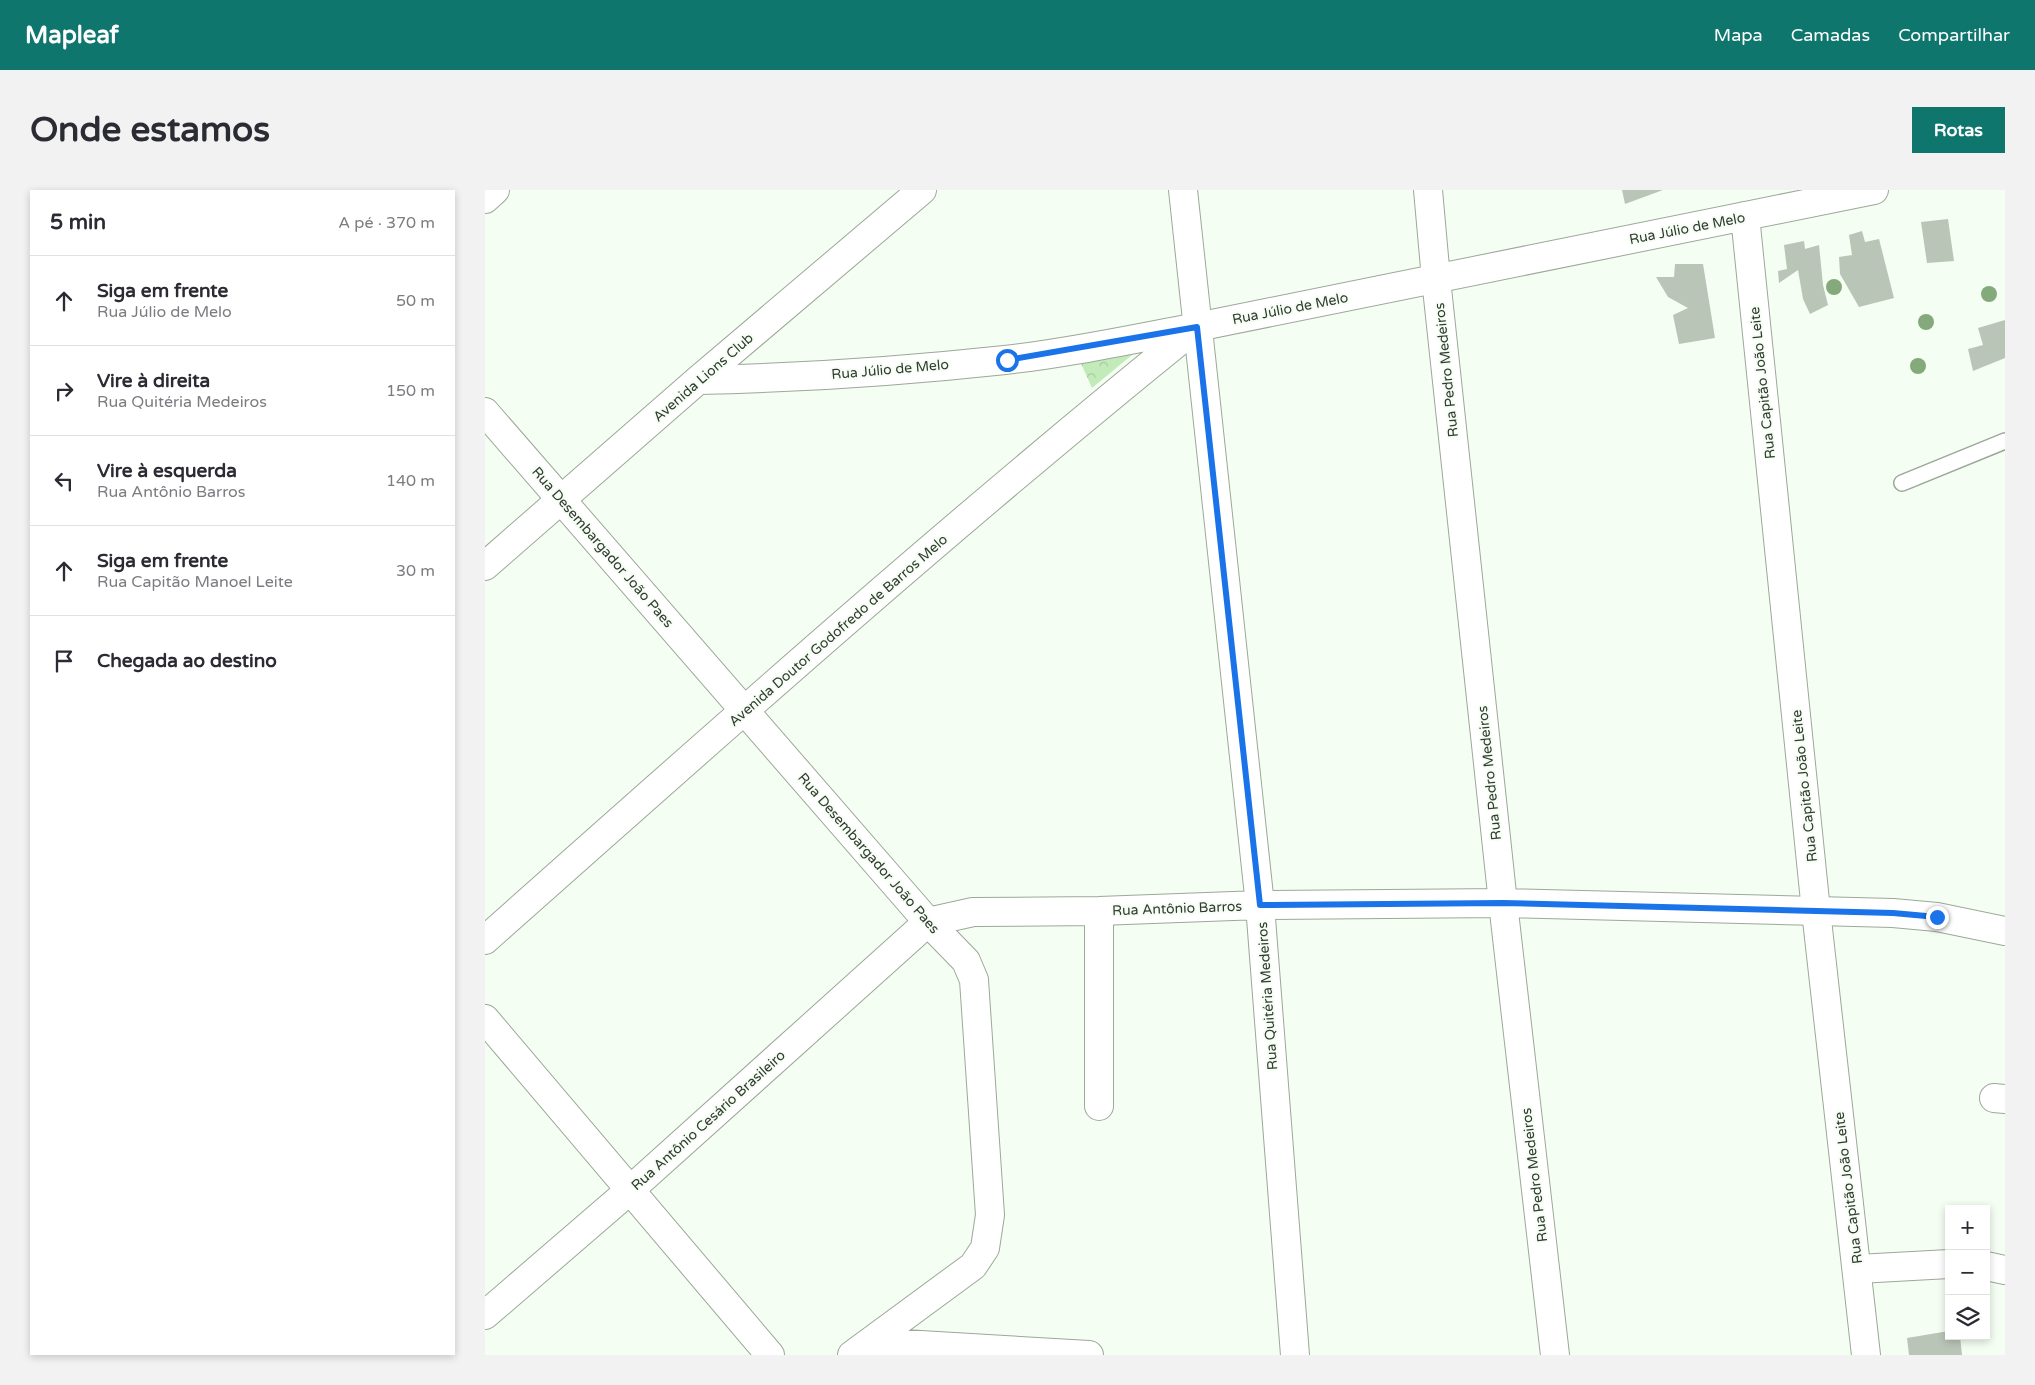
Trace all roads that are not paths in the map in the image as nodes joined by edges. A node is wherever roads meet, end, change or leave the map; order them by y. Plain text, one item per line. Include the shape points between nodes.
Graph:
1 (495, 190) edge
2 (922, 190) edge
3 (1183, 190) edge
4 (1428, 190) edge
5 (1874, 190) edge
6 (485, 199) edge
7 (1745, 216) junction
8 (1436, 279) junction
9 (1197, 327) junction
10 (698, 380) junction
11 (485, 412) edge
12 (2005, 441) edge
13 (1902, 483) dead end
14 (562, 500) junction
15 (485, 566) edge
16 (744, 710) junction
17 (1503, 903) junction
18 (1260, 905) junction
19 (1099, 911) junction
20 (1816, 911) junction
21 (928, 922) junction
22 (2005, 931) edge
23 (485, 940) edge
24 (485, 1018) edge
25 (1099, 1106) dead end
26 (629, 1190) junction
27 (1945, 1264) edge
28 (1990, 1267) edge
29 (1858, 1269) junction
30 (2005, 1270) edge
31 (485, 1316) edge
32 (861, 1348) edge
33 (990, 1352) edge
34 (770, 1355) edge
35 (1089, 1355) edge
36 (1295, 1355) edge
37 (1555, 1355) edge
38 (1866, 1355) edge

1 - 6 street
2 - 10 street, Avenida Lions Club
3 - 9 street, Rua Quitéria Medeiros
4 - 8 street, Rua Pedro Medeiros
5 - 7 street, Rua Júlio de Melo
7 - 8 street, Rua Júlio de Melo
7 - 20 street, Rua Capitão João Leite
8 - 9 street, Rua Júlio de Melo
8 - 17 street, Rua Pedro Medeiros
9 - 10 street, Rua Júlio de Melo via 1007,360 787,378
9 - 16 street, Avenida Doutor Godofredo de Barros Melo via 1088,415
9 - 18 street, Rua Quitéria Medeiros
10 - 14 street, Avenida Lions Club
11 - 14 street, Rua Desembargador João Paes
12 - 13 lane
14 - 15 street, Avenida Lions Club
14 - 16 street, Rua Desembargador João Paes
16 - 21 street, Rua Desembargador João Paes
16 - 23 street, Avenida Doutor Godofredo de Barros Melo
17 - 18 street, Rua Antônio Barros
17 - 20 street, Rua Antônio Barros
17 - 37 street, Rua Pedro Medeiros
18 - 19 street, Rua Antônio Barros
18 - 36 street, Rua Quitéria Medeiros
19 - 21 street, Rua Antônio Barros via 973,912
19 - 25 street
20 - 22 street, Rua Antônio Barros via 1937,917
20 - 29 street, Rua Capitão João Leite
21 - 26 street, Rua Antônio Cesário Brasileiro
21 - 32 street, Rua Desembargador João Paes via 966,961 974,980 989,1223 985,1248 973,1266
24 - 26 street
26 - 31 street, Rua Antônio Cesário Brasileiro
26 - 34 street
27 - 29 street
28 - 30 street
29 - 38 street, Rua Capitão João Leite
32 - 33 street
33 - 35 street

